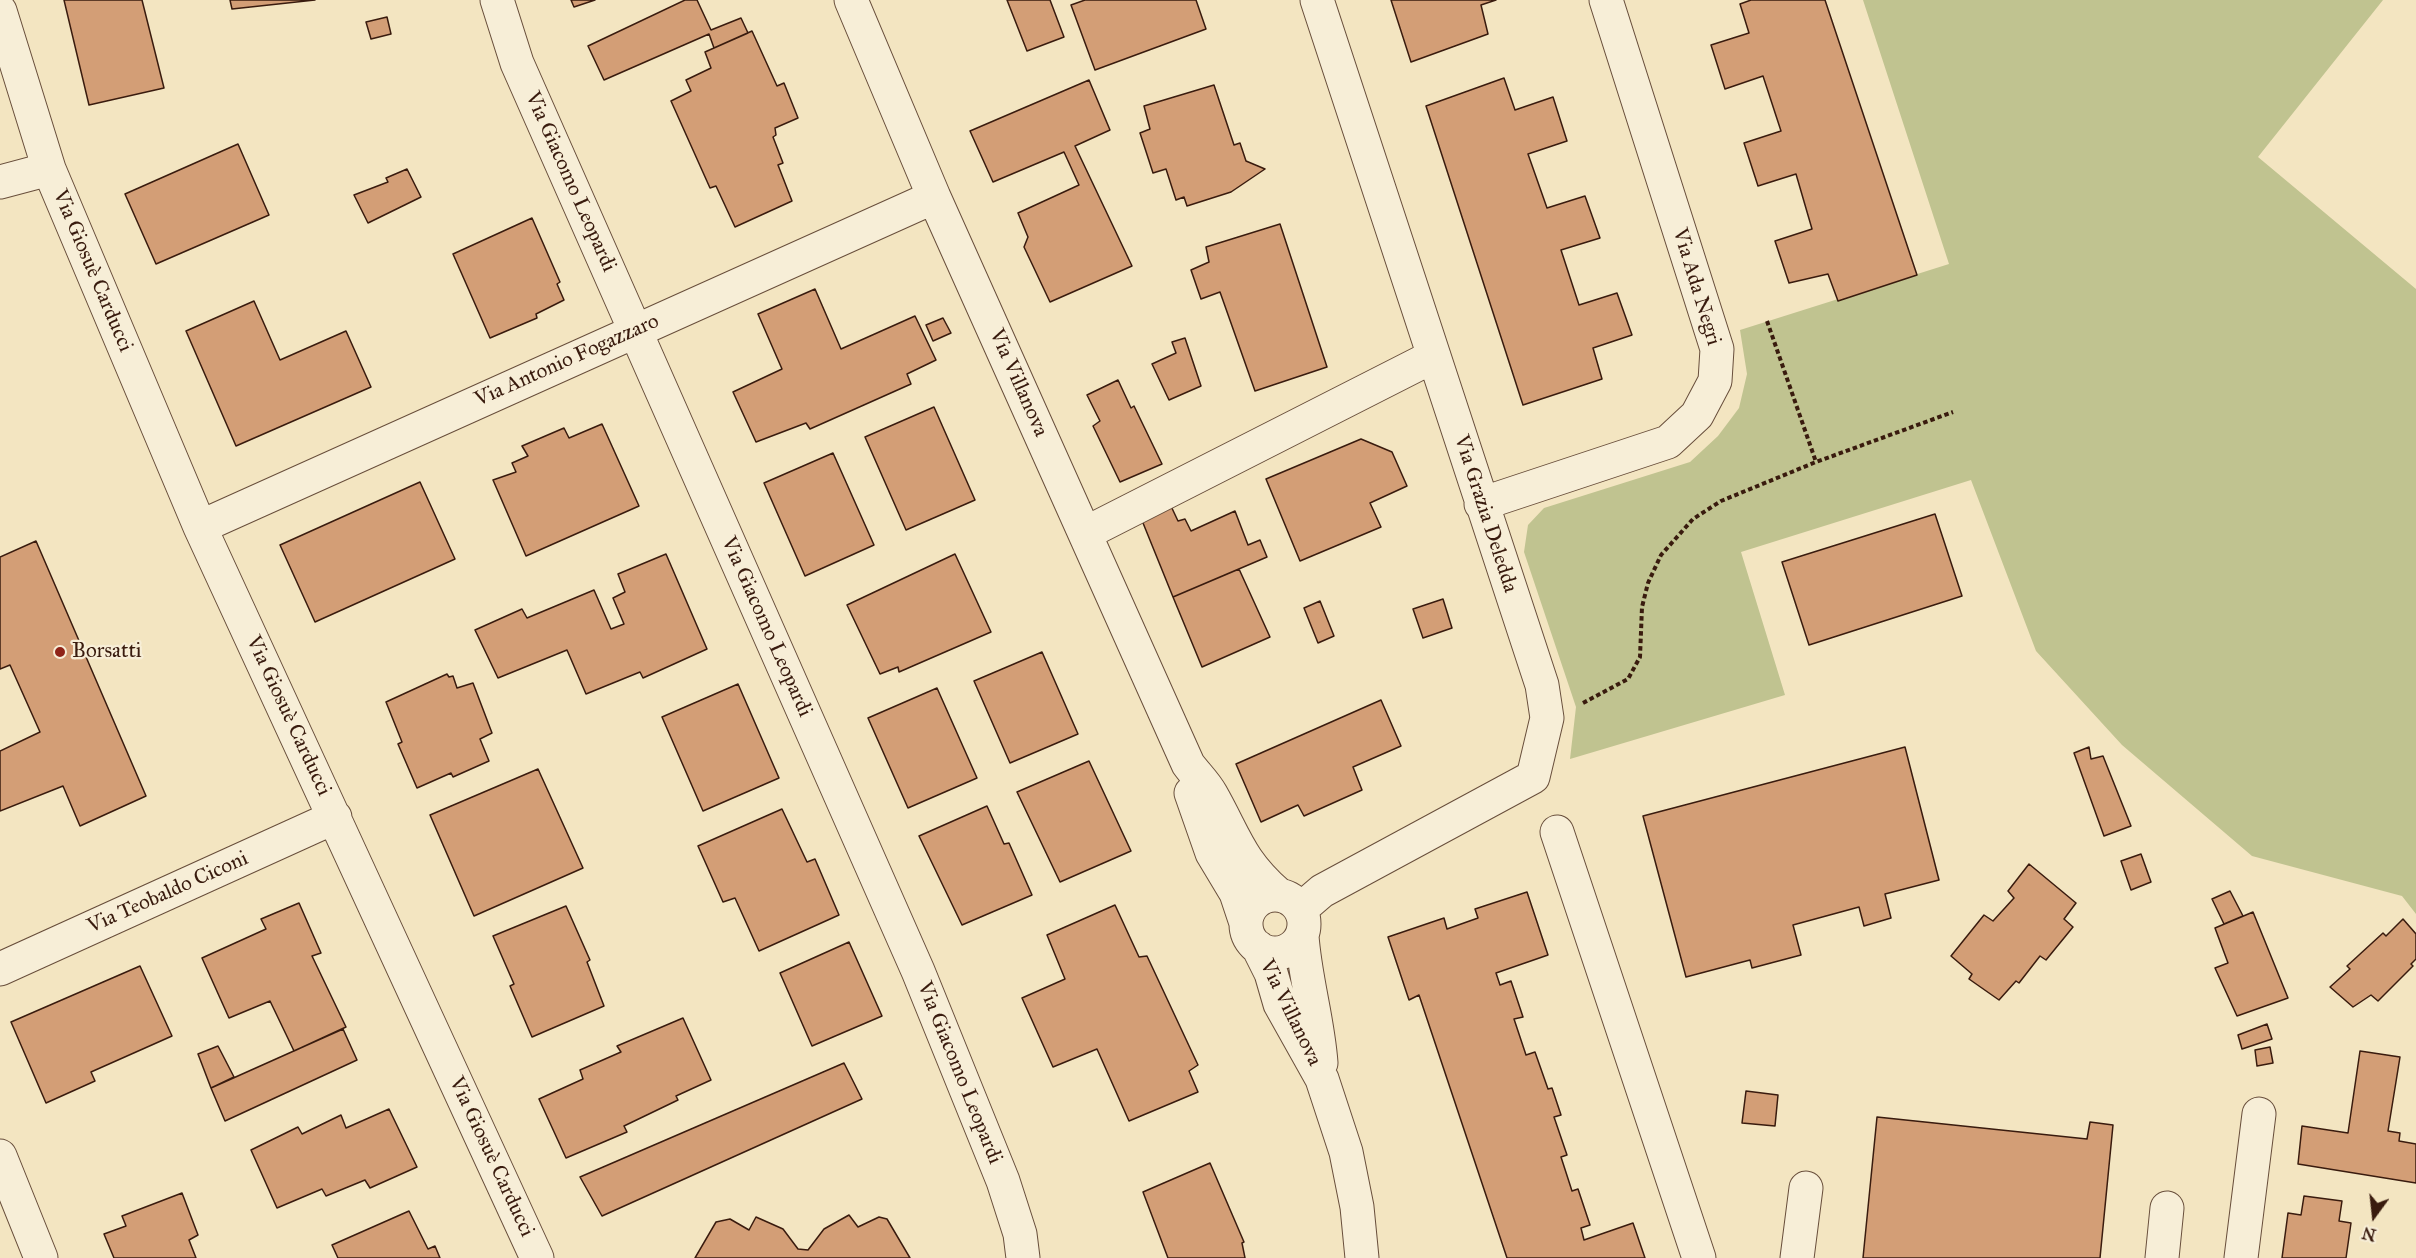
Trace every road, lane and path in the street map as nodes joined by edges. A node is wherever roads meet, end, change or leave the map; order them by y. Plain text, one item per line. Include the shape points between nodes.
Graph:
1 (497, 0) edge
2 (851, 0) edge
3 (1317, 0) edge
4 (1606, 0) edge
5 (0, 11) edge
6 (49, 169) junction
7 (0, 182) edge
8 (934, 197) junction
9 (1767, 321) dead end
10 (635, 329) junction
11 (1434, 356) junction
12 (1953, 412) dead end
13 (1816, 462) junction
14 (1481, 504) junction
15 (200, 527) junction
16 (1086, 533) junction
17 (1546, 718) junction
18 (1188, 764) junction
19 (335, 816) junction
20 (1557, 832) dead end
21 (1294, 913) junction
22 (1252, 935) junction
23 (0, 969) edge
24 (1322, 1079) junction
25 (2259, 1114) dead end
26 (0, 1156) edge
27 (1806, 1188) dead end
28 (2167, 1208) dead end
29 (41, 1258) edge
30 (537, 1258) edge
31 (1023, 1258) edge
32 (1362, 1258) edge
33 (1699, 1258) edge
34 (1797, 1258) edge
35 (2162, 1258) edge
36 (2241, 1258) edge

1 - 10 street, Via Giacomo Leopardi via 517,63
2 - 8 street, Via Villanova
3 - 11 street, Via Grazia Deledda
4 - 14 street, Via Ada Negri via 1717,349 1715,381 1697,415 1668,442
5 - 6 street, Via Giosuè Carducci
6 - 7 street, Via Giosuè Carducci
6 - 15 street, Via Giosuè Carducci
8 - 10 street, Via Antonio Fogazzaro
8 - 16 street, Via Villanova
9 - 13 path
10 - 15 street, Via Antonio Fogazzaro
10 - 31 street, Via Giacomo Leopardi via 918,971 1003,1181 1020,1234
11 - 14 street, Via Grazia Deledda
11 - 16 street
12 - 13 path
13 - 17 path via 1721,501 1693,519 1661,555 1648,583 1642,607 1640,657 1628,679 1608,692
14 - 17 street, Via Grazia Deledda via 1542,685
15 - 19 street, Via Giosuè Carducci
16 - 18 street, Via Villanova
17 - 21 street, Via Grazia Deledda via 1533,777 1322,891
18 - 21 street, Via Villanova via 1210,792 1235,844 1256,875
18 - 22 street, Via Villanova via 1192,802
19 - 23 street, Via Teobaldo Ciconi
19 - 30 street, Via Giosuè Carducci
20 - 33 street
21 - 22 street via 1266,896 1249,911
21 - 22 street via 1294,946 1270,952
21 - 24 street, Via Villanova via 1319,1037
22 - 24 street, Via Villanova via 1271,973 1280,1004
24 - 32 street, Via Villanova via 1346,1152
25 - 36 street
26 - 29 street
27 - 34 street
28 - 35 street

